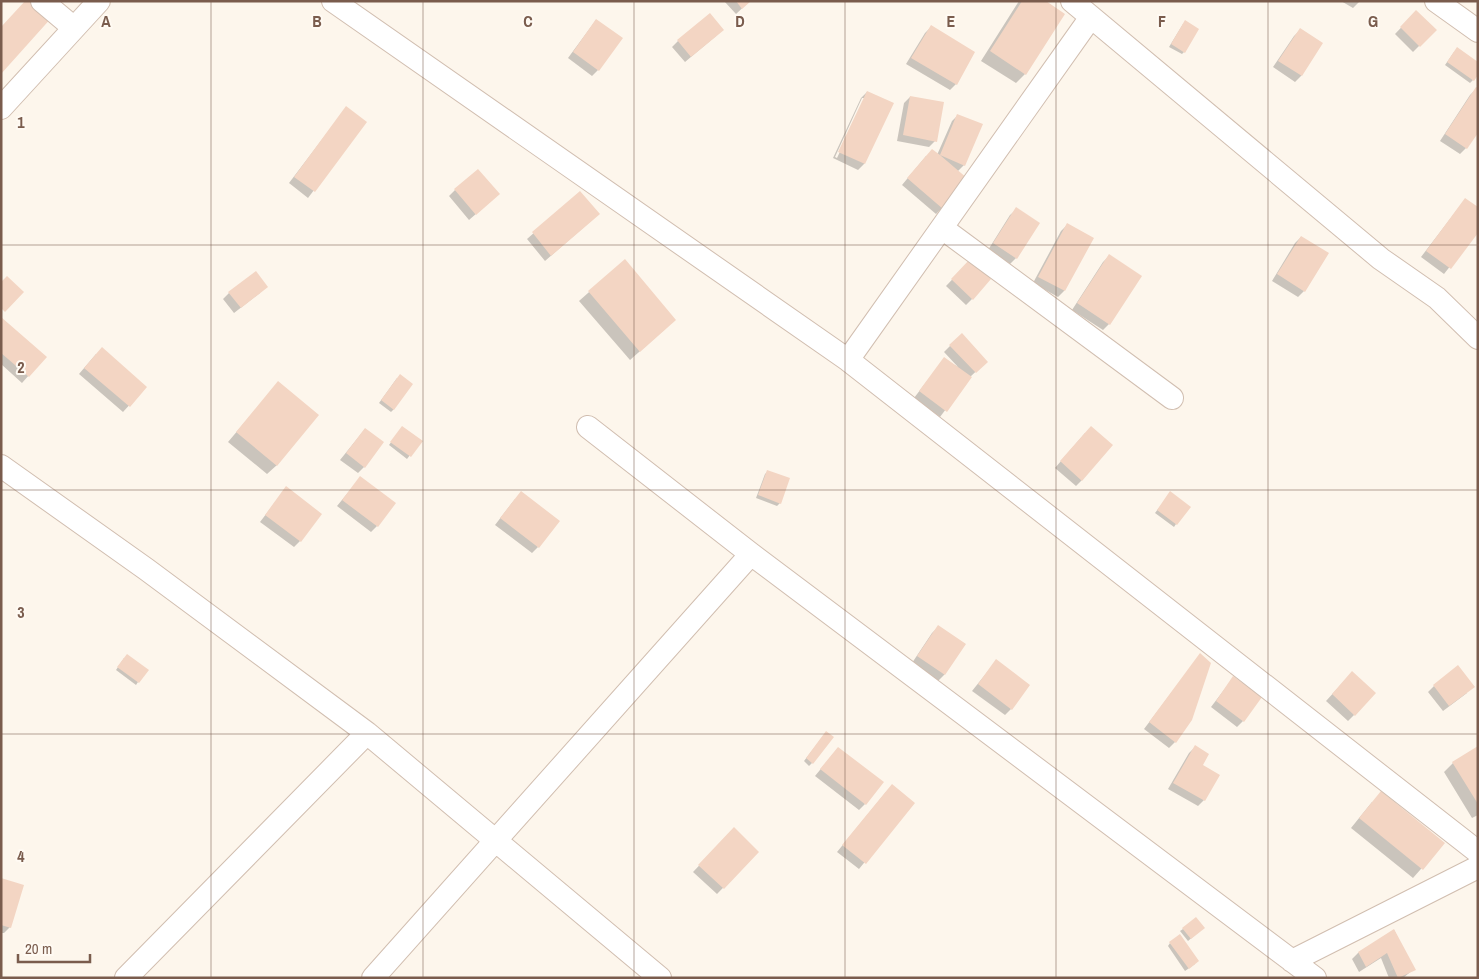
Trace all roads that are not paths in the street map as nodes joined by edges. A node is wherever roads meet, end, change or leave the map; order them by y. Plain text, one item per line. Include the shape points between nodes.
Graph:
1 (42, 1) edge
2 (99, 1) edge
3 (333, 1) edge
4 (1436, 1) edge
5 (1079, 6) edge
6 (74, 28) junction
7 (1478, 30) edge
8 (1, 108) edge
9 (942, 228) junction
10 (1478, 338) edge
11 (848, 360) junction
12 (1172, 398) dead end
13 (588, 426) dead end
14 (1, 466) edge
15 (751, 554) junction
16 (367, 733) junction
17 (496, 840) junction
18 (1478, 852) edge
19 (1478, 867) edge
20 (1292, 961) junction
21 (126, 978) edge
22 (373, 978) edge
23 (660, 978) edge
24 (1315, 978) edge

1 - 6 street
2 - 6 street
3 - 11 street
4 - 7 street
5 - 9 street
5 - 10 street via 1381,259 1437,298
6 - 8 street
9 - 11 street
9 - 12 street
11 - 18 street
13 - 15 street
14 - 16 street
15 - 17 street
15 - 20 street
16 - 17 street
16 - 21 street
17 - 22 street
17 - 23 street
19 - 20 street
20 - 24 street

